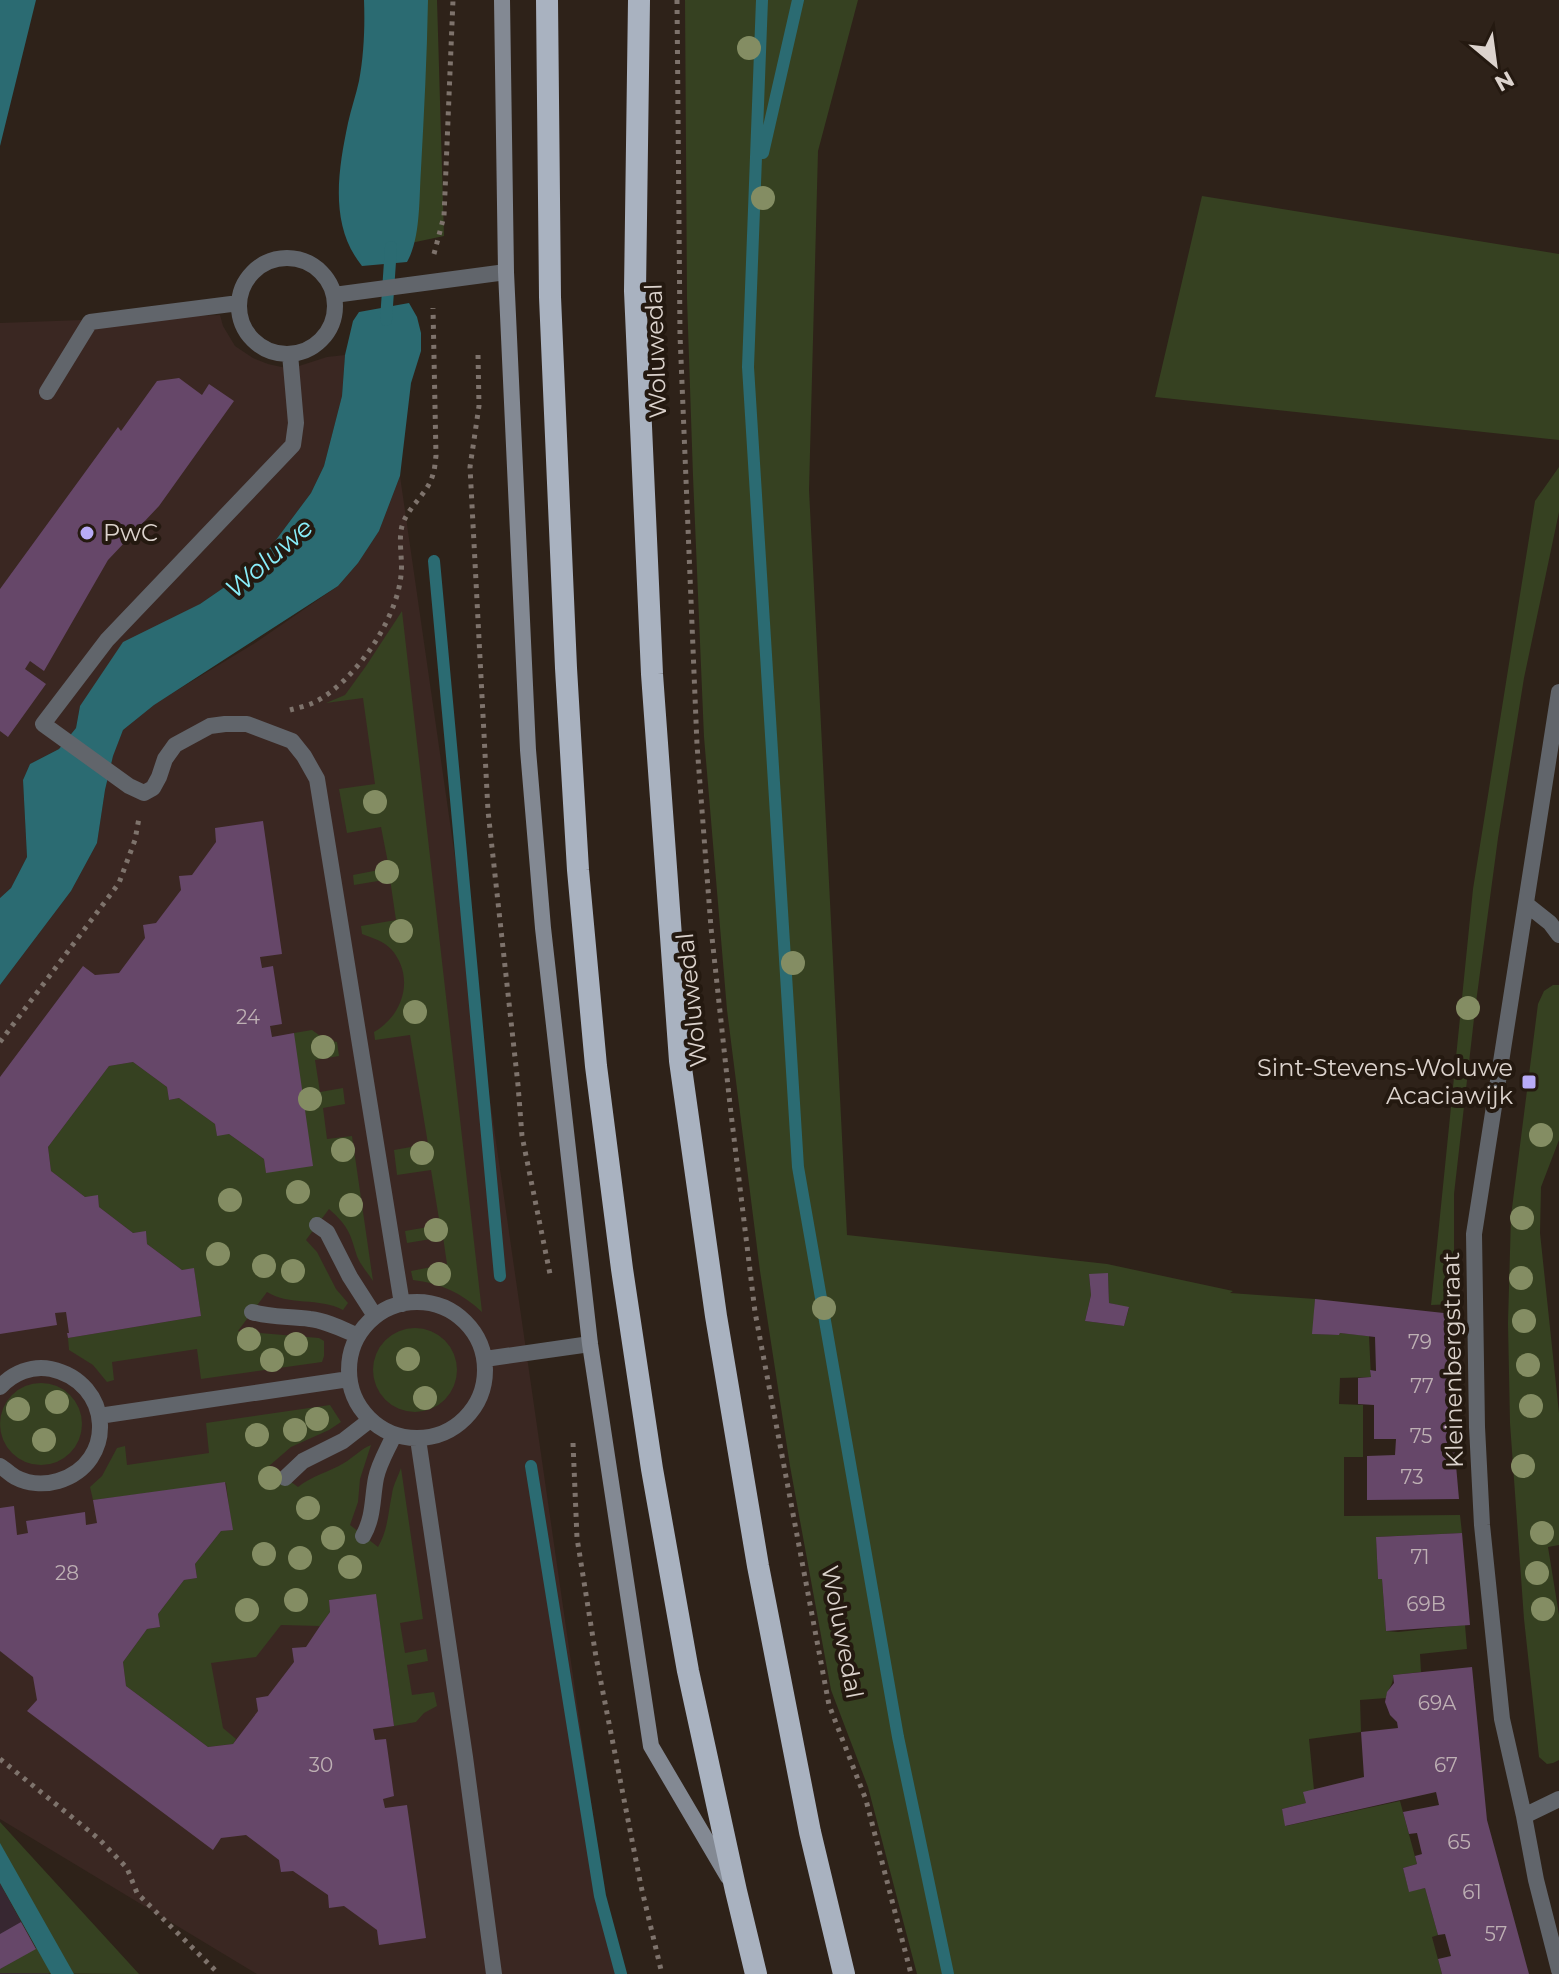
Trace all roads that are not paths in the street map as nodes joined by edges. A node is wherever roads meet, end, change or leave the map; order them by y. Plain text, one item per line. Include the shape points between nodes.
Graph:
1 (502, 0) edge
2 (547, 0) edge
3 (639, 0) edge
4 (506, 272) junction
5 (334, 295) junction
6 (239, 303) junction
7 (290, 354) junction
8 (47, 392) dead end
9 (1559, 692) edge
10 (1526, 904) junction
11 (1559, 935) edge
12 (317, 1225) dead end
13 (402, 1304) junction
14 (252, 1312) dead end
15 (375, 1316) junction
16 (358, 1336) junction
17 (590, 1344) junction
18 (485, 1359) junction
19 (349, 1379) junction
20 (0, 1387) edge
21 (99, 1416) junction
22 (370, 1420) junction
23 (394, 1435) junction
24 (418, 1439) junction
25 (0, 1466) edge
26 (285, 1478) dead end
27 (363, 1536) dead end
28 (1559, 1799) edge
29 (1524, 1816) junction
30 (736, 1891) junction
31 (1559, 1970) edge
32 (494, 1974) edge
33 (756, 1974) edge
34 (844, 1974) edge

1 - 4 main road
2 - 30 highway via 550,297 566,668 596,1066 652,1469 688,1671
3 - 34 highway, Woluwedal via 635,291 652,674 680,1061 758,1566
4 - 5 street
4 - 17 main road via 528,750
5 - 6 street via 318,269 291,257 261,265 242,288
5 - 7 street via 335,311 321,341
6 - 7 street via 247,334 274,352
6 - 8 street via 90,322
7 - 13 street via 293,445 107,640 43,724 144,793 153,788 175,745 210,726 247,724 292,741 304,756 317,779
9 - 10 street, Kleinenbergstraat
10 - 11 street
10 - 29 street, Kleinenbergstraat via 1474,1234 1482,1525 1502,1719
12 - 15 street via 327,1232
13 - 15 street
13 - 18 street via 424,1302 446,1309 464,1321
14 - 16 street via 312,1319
15 - 16 street
16 - 19 street
17 - 18 street
17 - 30 main road via 651,1746
18 - 24 street via 476,1405 461,1423 441,1435
19 - 21 street
19 - 22 street
20 - 21 street via 24,1370 63,1372 93,1397
21 - 25 street via 94,1452 68,1477 32,1483
22 - 23 street
22 - 26 street
23 - 24 street
23 - 27 street via 375,1480 373,1512
24 - 32 street
28 - 29 street
29 - 31 street, Kleinenbergstraat
30 - 33 highway

